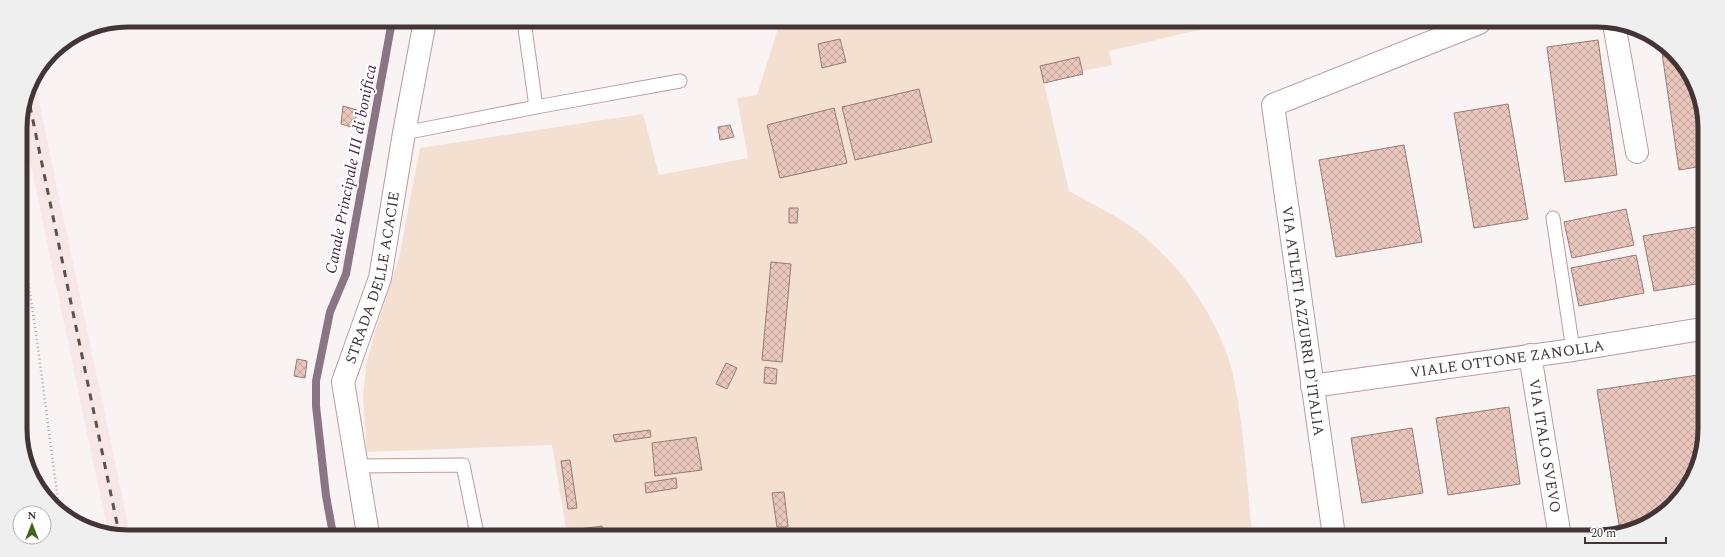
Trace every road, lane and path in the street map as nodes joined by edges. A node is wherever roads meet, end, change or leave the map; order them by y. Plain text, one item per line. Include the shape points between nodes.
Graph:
1 (424, 27) edge
2 (525, 27) edge
3 (1469, 27) edge
4 (1615, 29) edge
5 (680, 81) dead end
6 (536, 107) junction
7 (404, 133) junction
8 (1637, 152) dead end
9 (1553, 218) dead end
10 (27, 275) edge
11 (1698, 330) edge
12 (1573, 350) junction
13 (1530, 355) junction
14 (1312, 386) junction
15 (358, 466) junction
16 (57, 501) edge
17 (367, 530) edge
18 (476, 530) edge
19 (1333, 530) edge
20 (1559, 530) edge

1 - 7 street, STRADA DELLE ACACIE
2 - 6 lane
3 - 14 street, VIA ATLETI AZZURRI D'ITALIA via 1273,105
4 - 8 street
5 - 6 lane
6 - 7 lane
7 - 15 street, STRADA DELLE ACACIE via 380,278 343,382
9 - 12 lane
10 - 16 path
11 - 12 street, VIALE OTTONE ZANOLLA
12 - 13 street, VIALE OTTONE ZANOLLA
13 - 14 street, VIALE OTTONE ZANOLLA
13 - 20 street, VIA ITALO SVEVO
14 - 19 street, VIA ATLETI AZZURRI D'ITALIA
15 - 17 street, STRADA DELLE ACACIE
15 - 18 lane via 463,465

